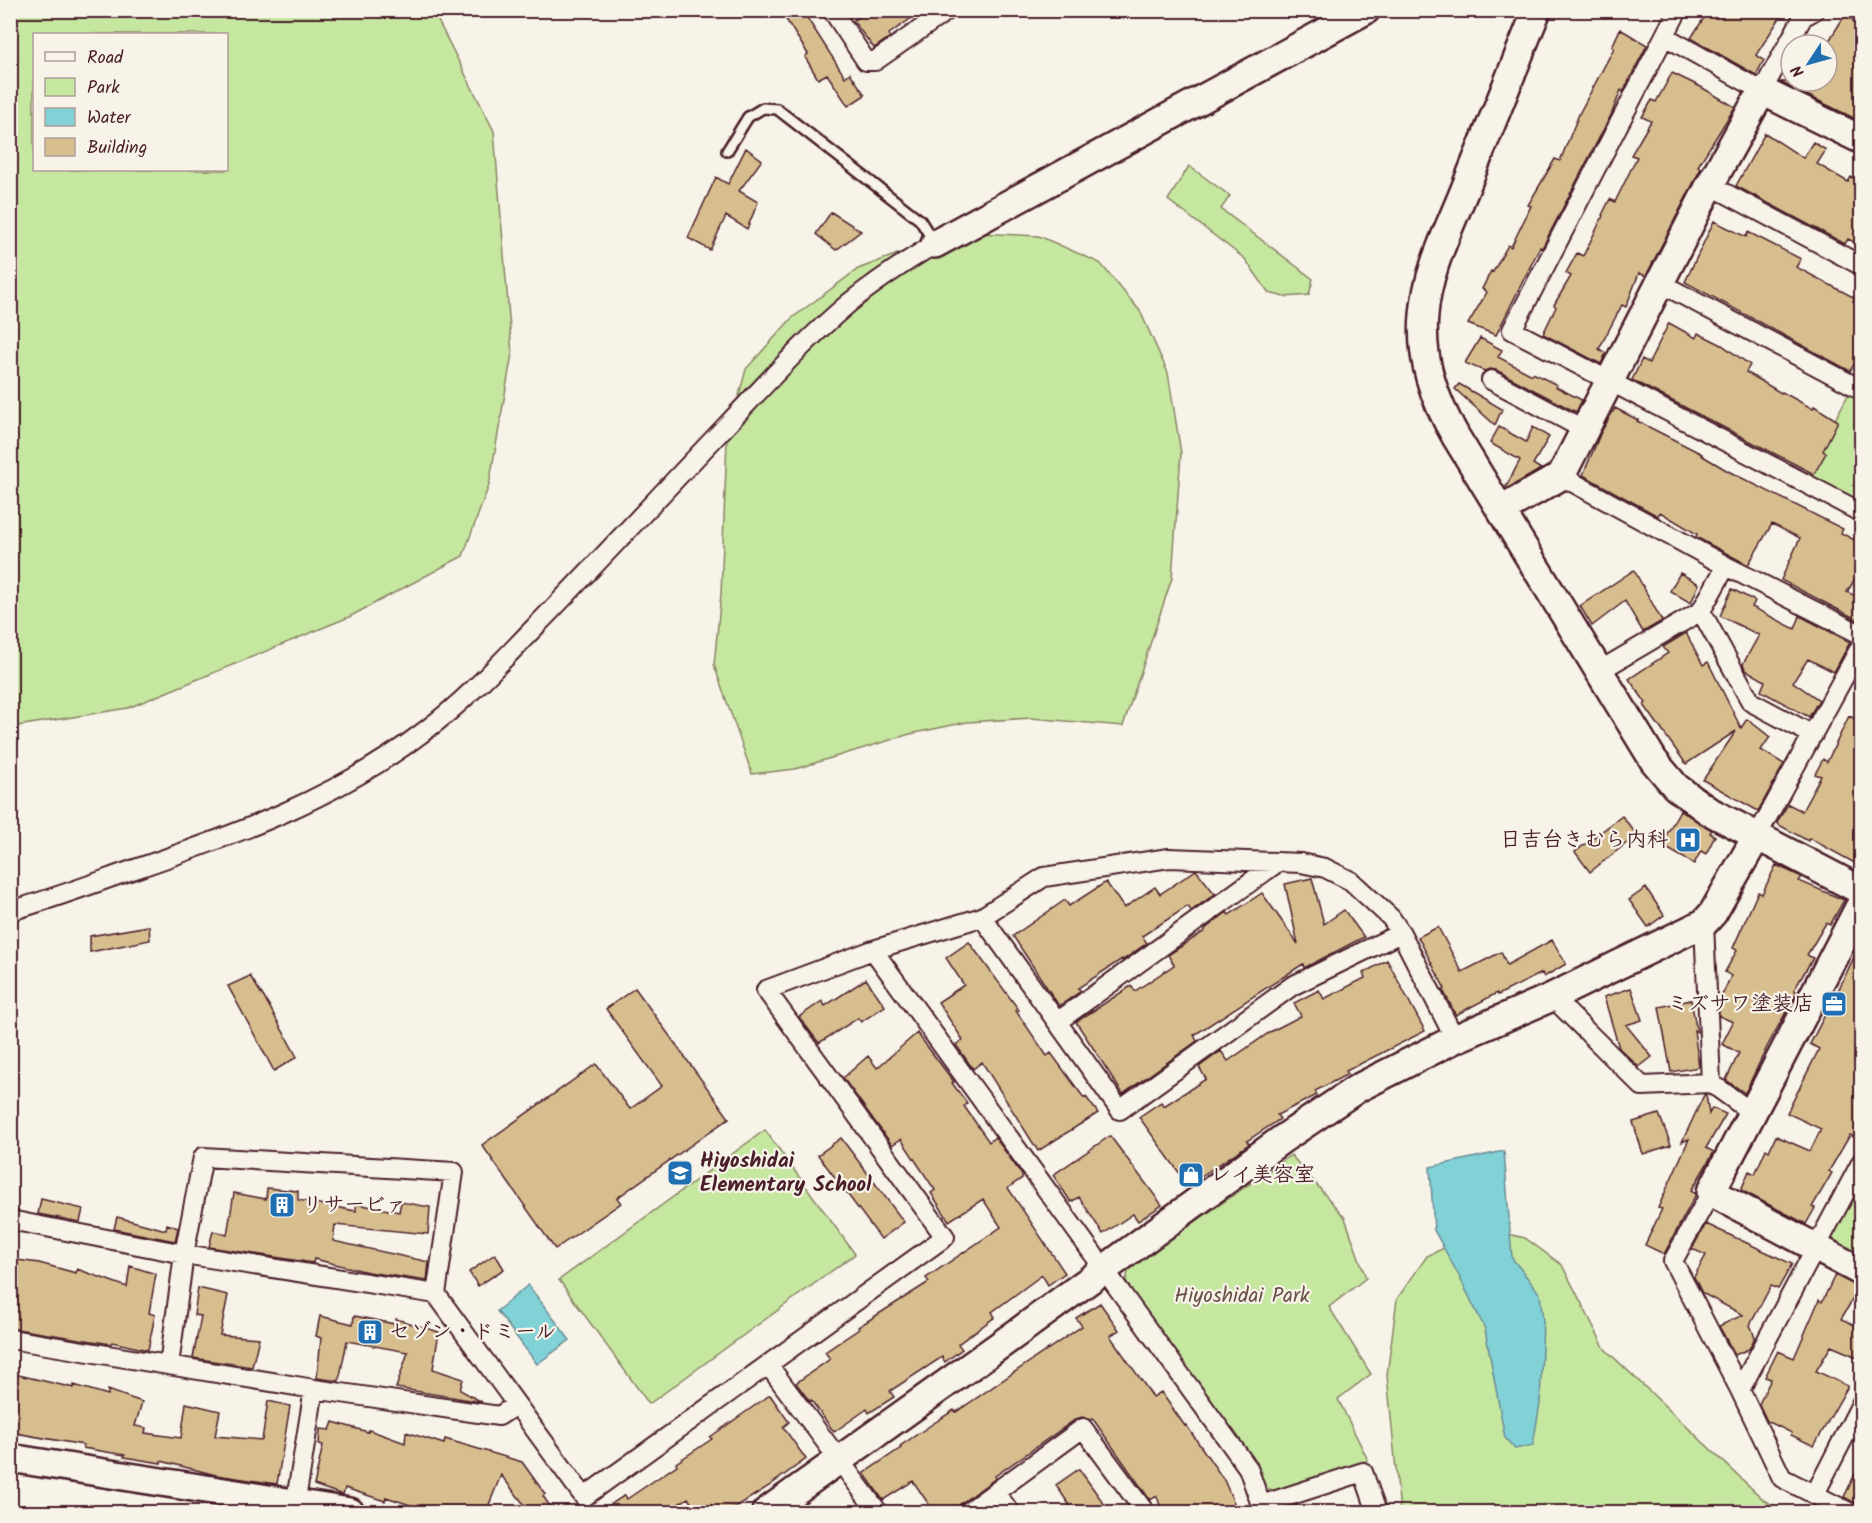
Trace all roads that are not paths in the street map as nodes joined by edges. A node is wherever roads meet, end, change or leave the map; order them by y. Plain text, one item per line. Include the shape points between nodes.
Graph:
1 (832, 10) edge
2 (948, 10) edge
3 (1366, 10) edge
4 (1537, 10) edge
5 (1678, 10) edge
6 (1815, 10) edge
7 (1666, 37) junction
8 (1762, 91) junction
9 (1862, 140) edge
10 (727, 150) dead end
11 (1710, 185) junction
12 (935, 244) junction
13 (1862, 266) edge
14 (1660, 283) junction
15 (1491, 380) dead end
16 (1611, 381) junction
17 (1862, 390) edge
18 (1585, 430) junction
19 (1561, 476) junction
20 (1501, 510) junction
21 (1862, 513) edge
22 (1726, 566) junction
23 (1701, 611) junction
24 (1862, 635) edge
25 (1862, 644) edge
26 (1599, 671) junction
27 (1813, 735) junction
28 (1757, 836) junction
29 (1278, 862) junction
30 (1862, 891) edge
31 (1862, 902) edge
32 (10, 911) edge
33 (981, 917) junction
34 (1704, 922) junction
35 (1401, 933) junction
36 (873, 950) junction
37 (1552, 997) junction
38 (1057, 1022) junction
39 (1455, 1039) junction
40 (1711, 1083) junction
41 (1751, 1112) junction
42 (1862, 1161) edge
43 (1711, 1192) junction
44 (10, 1220) edge
45 (1815, 1247) junction
46 (184, 1254) junction
47 (1104, 1268) junction
48 (1862, 1272) edge
49 (436, 1294) junction
50 (10, 1339) edge
51 (169, 1365) junction
52 (769, 1366) junction
53 (314, 1389) junction
54 (1740, 1390) junction
55 (1862, 1402) edge
56 (516, 1405) junction
57 (10, 1458) edge
58 (840, 1459) junction
59 (995, 1492) junction
60 (1815, 1494) junction
61 (295, 1509) edge
62 (1263, 1509) edge
63 (350, 1512) edge
64 (766, 1512) edge
65 (878, 1512) edge
66 (968, 1512) edge
67 (1010, 1512) edge
68 (1145, 1512) edge
69 (1377, 1512) edge
70 (1849, 1512) edge

1 - 2 street via 866,61 875,61
3 - 12 street
4 - 20 street via 1445,238 1424,316 1426,358 1434,395
5 - 7 street
6 - 8 street via 1803,17
7 - 8 street
7 - 16 street via 1512,330
8 - 9 street
8 - 11 street
10 - 12 lane via 748,117 763,108 777,109 920,220
11 - 13 street
11 - 14 street
12 - 32 street via 891,271 836,315 497,667 399,750 290,811 186,852
14 - 16 street
14 - 17 street
15 - 18 street
16 - 18 street
16 - 21 street
18 - 19 street
19 - 20 street
19 - 22 street
20 - 26 street
22 - 23 street
22 - 24 street
23 - 26 street
23 - 27 street via 1752,702
25 - 27 street
26 - 28 street via 1654,761 1676,787 1707,810
27 - 28 street
28 - 30 street
28 - 34 street
29 - 33 street via 1169,858 1044,877
29 - 35 street via 1325,868 1351,881 1391,918
29 - 38 street
31 - 41 street
33 - 36 street
33 - 38 street
34 - 37 street
34 - 40 street
35 - 38 street via 1292,986 1120,1110
35 - 39 street
36 - 47 street
36 - 52 street via 766,990 945,1237
37 - 39 street
37 - 40 street via 1642,1086
39 - 47 street via 1358,1088
40 - 41 street
41 - 43 street
42 - 45 street
43 - 45 street
43 - 54 street via 1673,1261
44 - 46 street
45 - 48 street
45 - 54 street
46 - 49 street
46 - 49 street via 203,1157 454,1172
46 - 51 street
47 - 58 street
47 - 62 street via 1248,1468
49 - 56 street
50 - 51 street
51 - 53 street
52 - 56 street via 584,1497
52 - 58 street
53 - 56 street via 499,1416
53 - 61 street
54 - 60 street via 1782,1478
55 - 60 street
57 - 61 street
58 - 64 street
58 - 65 street
59 - 66 street
59 - 67 street
59 - 68 street via 1083,1428
60 - 70 street
61 - 63 street
62 - 69 street via 1363,1472

